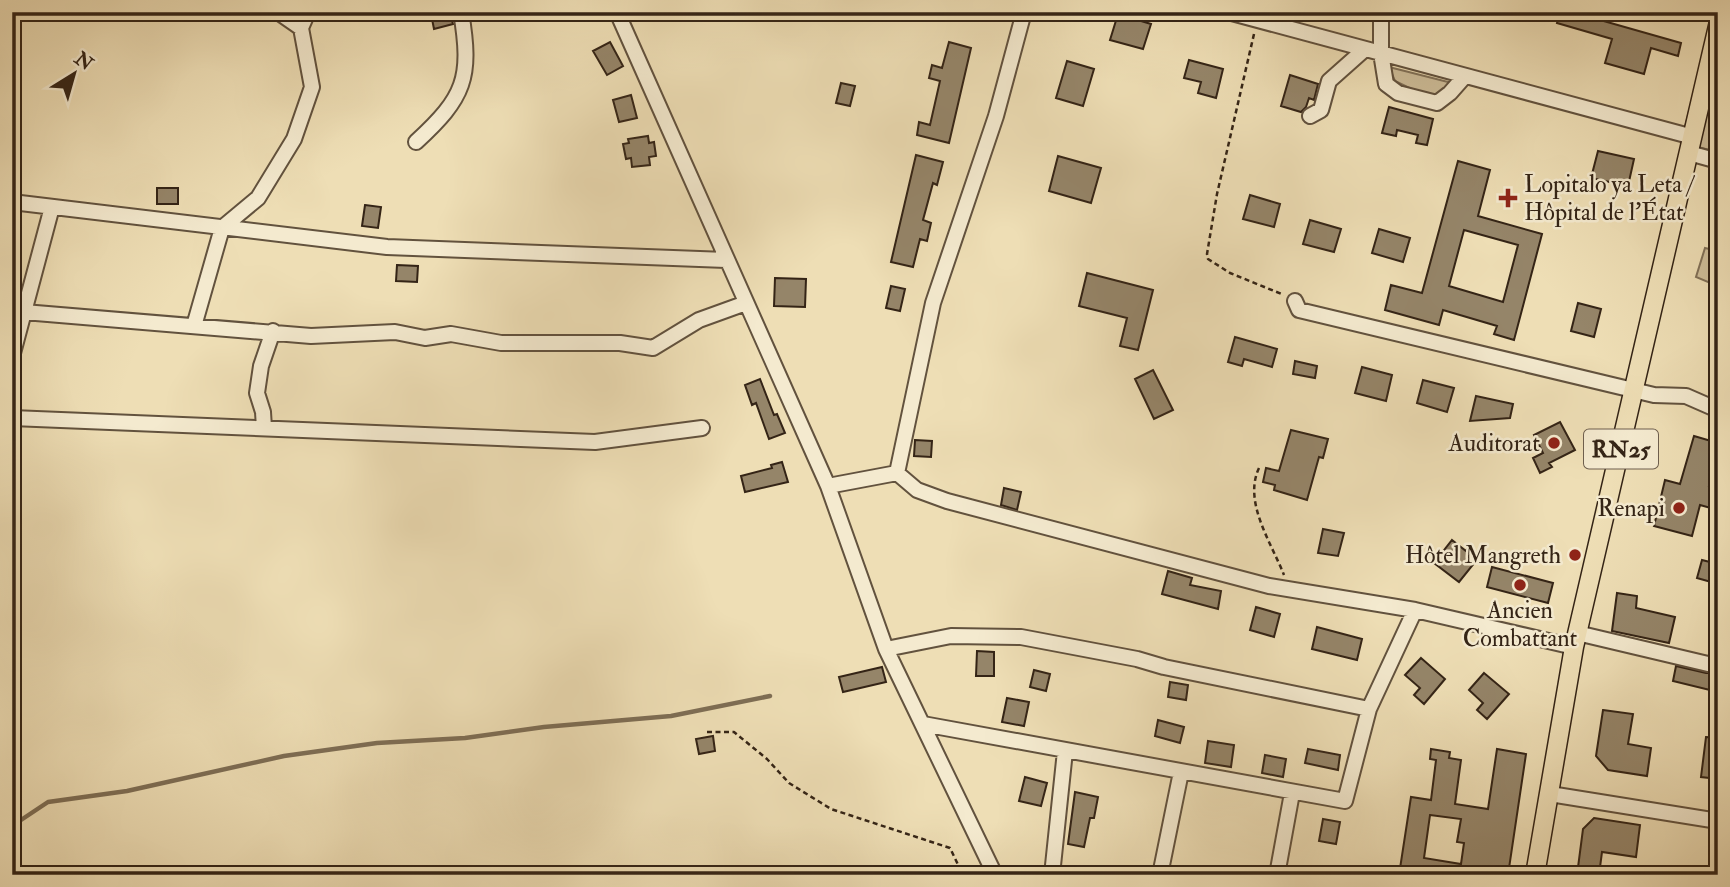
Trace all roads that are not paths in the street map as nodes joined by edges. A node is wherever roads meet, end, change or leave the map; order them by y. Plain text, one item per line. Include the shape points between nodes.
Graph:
1 (278, 12) edge
2 (308, 12) edge
3 (461, 12) edge
4 (617, 12) edge
5 (1024, 12) edge
6 (1228, 12) edge
7 (1381, 12) edge
8 (1718, 26) edge
9 (301, 29) junction
10 (1365, 49) junction
11 (1381, 53) junction
12 (1465, 76) junction
13 (1310, 116) dead end
14 (416, 142) dead end
15 (1691, 145) junction
16 (1718, 161) edge
17 (12, 202) edge
18 (52, 207) junction
19 (222, 228) junction
20 (726, 260) junction
21 (1295, 301) road end
22 (746, 303) junction
23 (18, 312) edge
24 (194, 326) junction
25 (273, 331) junction
26 (12, 357) edge
27 (1635, 390) junction
28 (1718, 410) edge
29 (12, 418) edge
30 (264, 428) junction
31 (702, 428) dead end
32 (897, 473) junction
33 (828, 486) junction
34 (1415, 610) junction
35 (1576, 640) junction
36 (886, 649) junction
37 (1718, 663) edge
38 (1369, 709) junction
39 (923, 724) junction
40 (1065, 751) junction
41 (1181, 772) junction
42 (1292, 793) junction
43 (1550, 793) junction
44 (1718, 821) edge
45 (995, 875) edge
46 (1052, 875) edge
47 (1160, 875) edge
48 (1277, 875) edge
49 (1535, 875) edge

1 - 9 street
2 - 9 street
3 - 14 street via 468,59 458,95
4 - 20 street
5 - 32 street via 996,116 933,303
6 - 10 street
7 - 11 street
8 - 15 main road, RN25
9 - 19 street via 312,87 294,139 258,198
10 - 11 street
10 - 13 street via 1329,81 1321,110
11 - 12 street
11 - 12 street via 1386,84 1419,100 1437,103
12 - 15 street
15 - 16 street
15 - 27 main road, RN25
17 - 18 street
18 - 19 street
18 - 23 street
19 - 20 street via 387,247
19 - 24 street
20 - 22 street
21 - 27 street via 1299,310
22 - 25 street via 699,320 653,348 620,343 501,343 451,334 425,338 395,332 311,336
22 - 33 street
23 - 24 street
23 - 26 street
24 - 25 street
25 - 30 street via 257,393
27 - 28 street via 1686,396
27 - 35 main road, RN25
29 - 30 street
30 - 31 street via 594,442
32 - 33 street
32 - 34 street via 917,490 947,501 1282,589
33 - 36 street
34 - 35 street
34 - 38 street
35 - 37 street
35 - 43 main road, RN25
36 - 38 street via 951,636 1021,637
36 - 39 street
38 - 42 street via 1345,801
39 - 40 street
39 - 45 street
40 - 41 street
40 - 46 street
41 - 42 street
41 - 47 street
42 - 48 street
43 - 44 street
43 - 49 main road, RN25

